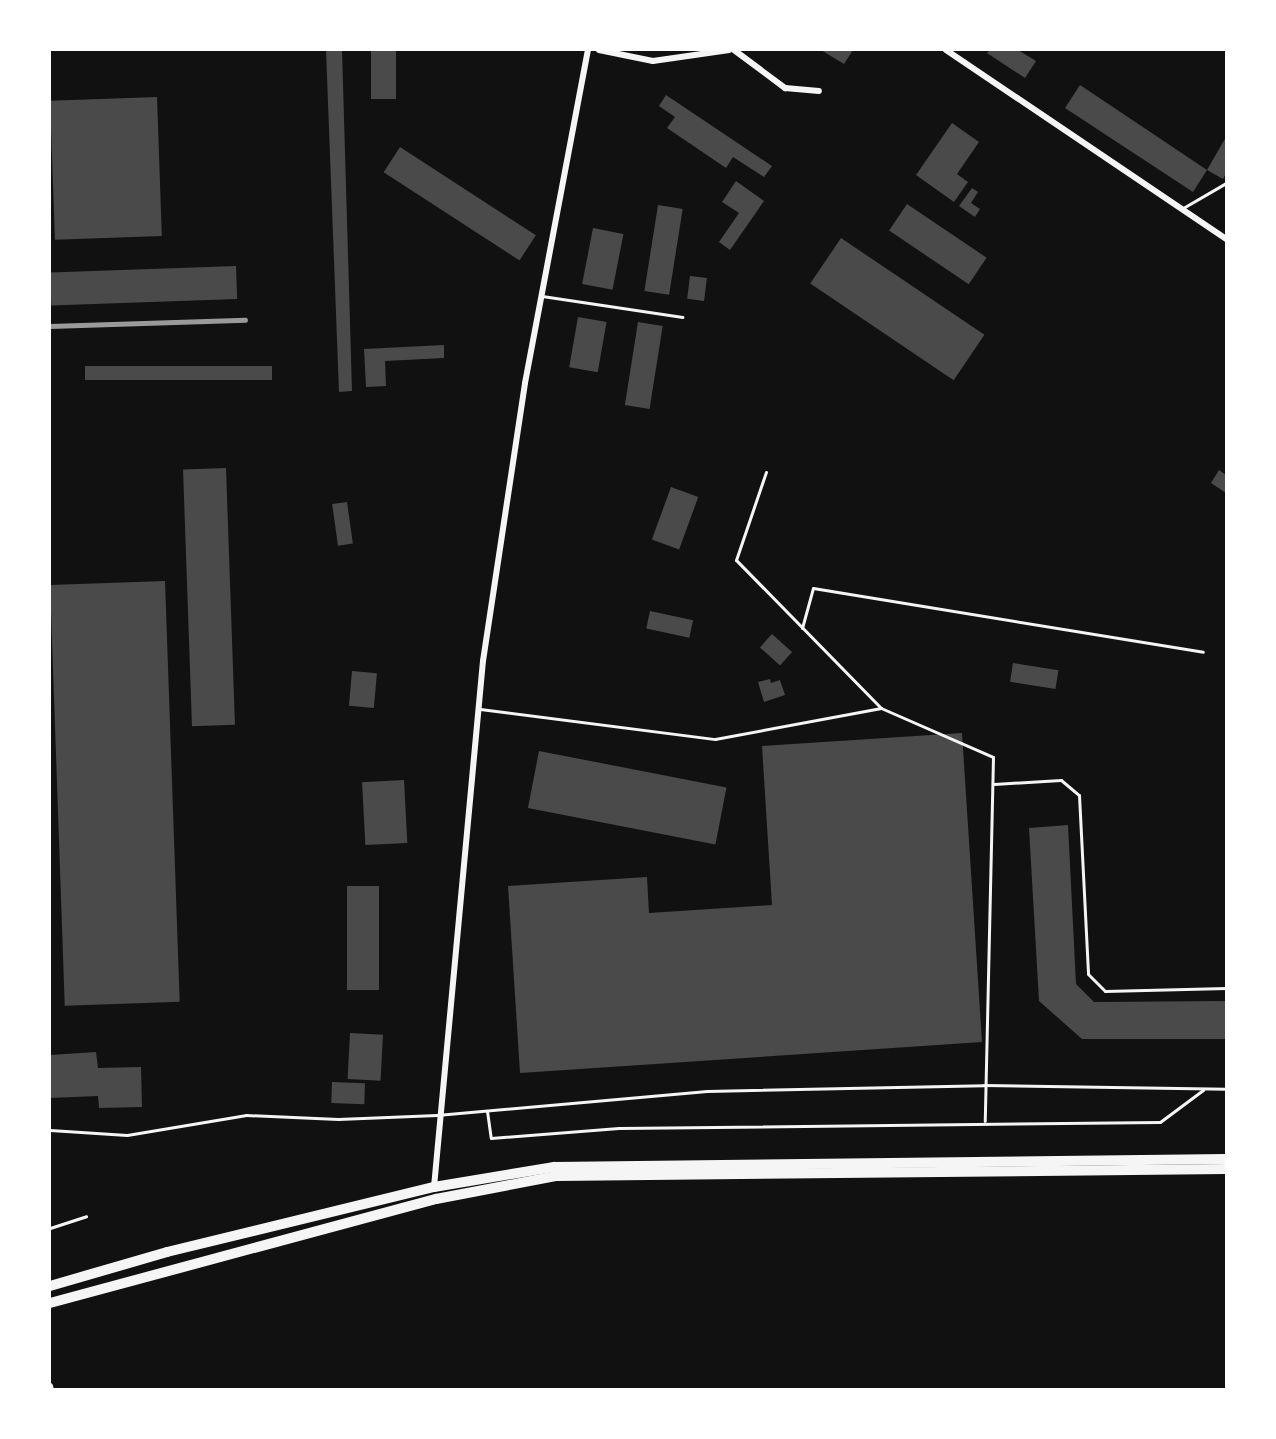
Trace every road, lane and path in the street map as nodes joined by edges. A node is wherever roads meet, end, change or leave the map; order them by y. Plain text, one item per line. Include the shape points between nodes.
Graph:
1 (588, 50) edge
2 (599, 50) edge
3 (729, 50) edge
4 (734, 50) edge
5 (946, 50) edge
6 (819, 92) dead end
7 (1227, 183) edge
8 (1183, 208) junction
9 (1227, 239) edge
10 (540, 296) junction
11 (682, 317) dead end
12 (766, 472) dead end
13 (802, 628) junction
14 (1203, 652) dead end
15 (881, 708) junction
16 (478, 709) junction
17 (994, 784) junction
18 (1227, 988) edge
19 (984, 1085) junction
20 (1205, 1089) junction
21 (1227, 1089) edge
22 (487, 1111) junction
23 (437, 1115) junction
24 (985, 1121) junction
25 (50, 1130) edge
26 (1227, 1159) edge
27 (1227, 1169) edge
28 (434, 1187) junction
29 (436, 1199) junction
30 (86, 1216) dead end
31 (50, 1228) edge
32 (50, 1286) edge
33 (50, 1303) edge

1 - 10 street
2 - 3 street via 653,61
4 - 6 street via 785,88
5 - 8 street
7 - 8 lane
8 - 9 street
10 - 11 lane
10 - 16 street
12 - 13 lane via 736,560
13 - 14 lane via 813,588
13 - 15 lane
15 - 16 lane via 715,739
15 - 17 lane via 993,757
16 - 23 street
17 - 18 lane via 1061,780 1079,795 1088,974 1105,991
17 - 19 lane
19 - 20 lane
19 - 22 lane via 707,1091
19 - 24 lane
20 - 21 lane
20 - 24 lane via 1160,1122
22 - 23 lane
22 - 24 lane via 491,1138 619,1128
23 - 25 lane via 338,1119 246,1115 127,1135
23 - 28 street
26 - 28 main road via 596,1165 509,1173
27 - 29 main road via 598,1173 557,1176
28 - 29 main road
28 - 32 main road via 167,1252
29 - 33 main road
30 - 31 lane

